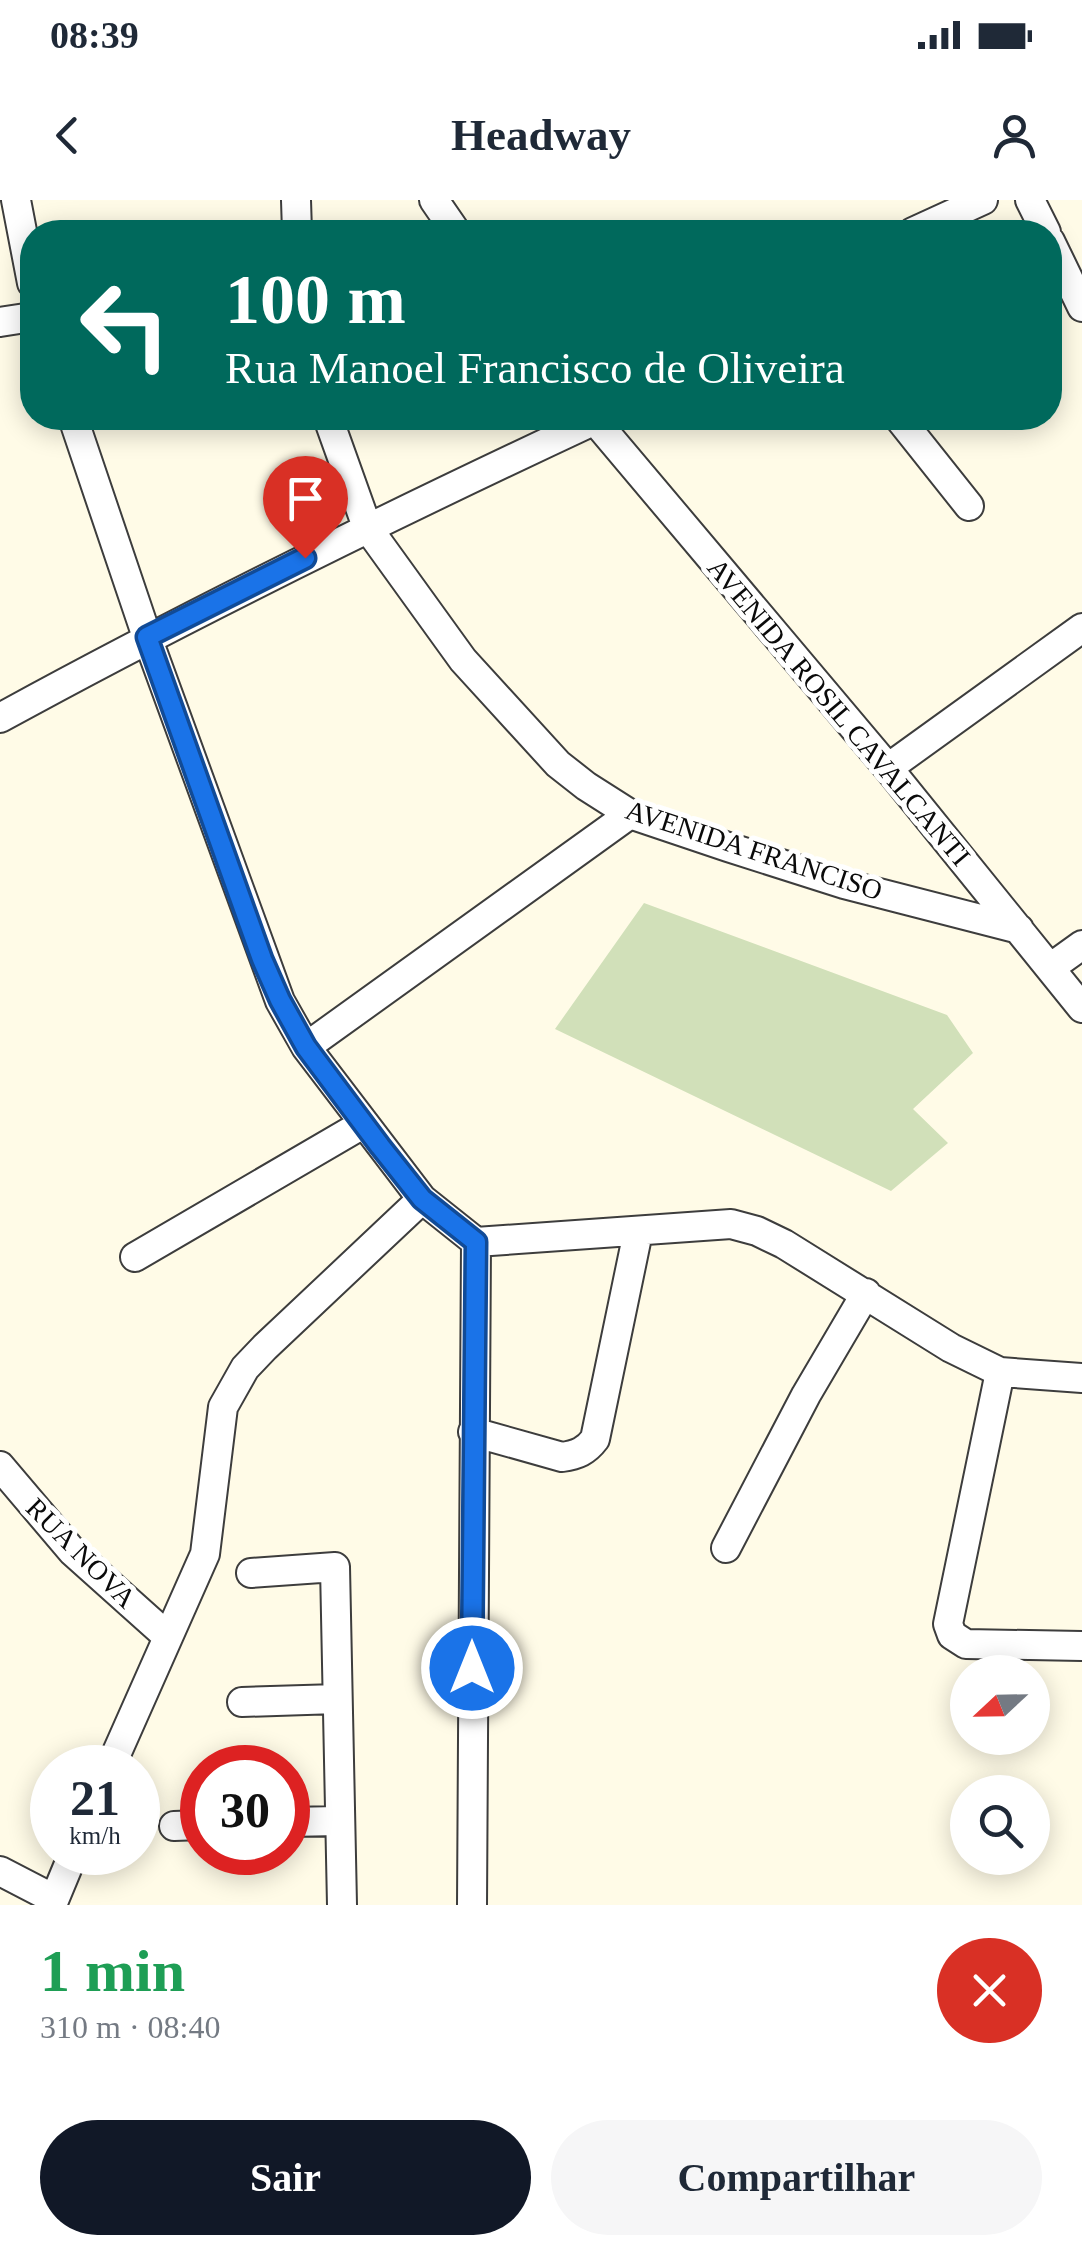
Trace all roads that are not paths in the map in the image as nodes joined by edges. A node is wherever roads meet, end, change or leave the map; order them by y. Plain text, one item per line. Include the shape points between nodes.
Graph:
1 (983, 200) edge
2 (939, 220) edge
3 (1062, 266) edge
4 (1082, 307) edge
5 (77, 430) edge
6 (332, 430) edge
7 (571, 430) edge
8 (603, 430) edge
9 (909, 430) edge
10 (969, 506) dead end
11 (367, 527) junction
12 (1082, 628) edge
13 (147, 637) junction
14 (0, 718) edge
15 (888, 768) junction
16 (630, 814) junction
17 (1019, 929) junction
18 (1082, 945) edge
19 (1050, 968) junction
20 (1082, 1008) edge
21 (306, 1047) junction
22 (363, 1124) junction
23 (422, 1199) junction
24 (638, 1232) junction
25 (476, 1242) junction
26 (136, 1257) dead end
27 (866, 1293) junction
28 (1000, 1372) junction
29 (1082, 1378) edge
30 (473, 1432) junction
31 (0, 1466) edge
32 (726, 1548) dead end
33 (250, 1572) dead end
34 (166, 1636) junction
35 (1082, 1646) edge
36 (337, 1699) junction
37 (242, 1702) dead end
38 (120, 1745) edge
39 (338, 1820) junction
40 (310, 1821) edge
41 (0, 1871) edge
42 (64, 1875) edge
43 (53, 1902) edge
44 (342, 1905) edge
45 (472, 1905) edge

1 - 2 street
3 - 4 street
5 - 13 street
6 - 11 street, AVENIDA FRANCISO
7 - 11 street
8 - 15 street, AVENIDA ROSIL CAVALCANTI
9 - 10 street
11 - 13 street
11 - 16 street, AVENIDA FRANCISO via 497,699 558,764
12 - 15 street
13 - 14 street
13 - 21 street via 262,959
15 - 17 street, AVENIDA ROSIL CAVALCANTI
16 - 17 street, AVENIDA FRANCISO via 844,884
16 - 21 street
17 - 19 street, AVENIDA ROSIL CAVALCANTI
18 - 19 street
19 - 20 street, AVENIDA ROSIL CAVALCANTI
21 - 22 street
22 - 23 street
22 - 26 street
23 - 25 street
23 - 34 street via 264,1347 231,1388 205,1554
24 - 25 street
24 - 27 street via 731,1224 784,1244
24 - 30 street via 595,1439 562,1457
25 - 30 street
27 - 28 street
27 - 32 street
28 - 29 street
28 - 35 street via 948,1624 966,1644
30 - 45 street
31 - 34 street, RUA NOVA via 72,1551
33 - 36 street via 335,1567
34 - 38 street
36 - 37 street
36 - 39 street
39 - 40 street
39 - 44 street
41 - 43 street
42 - 43 street

